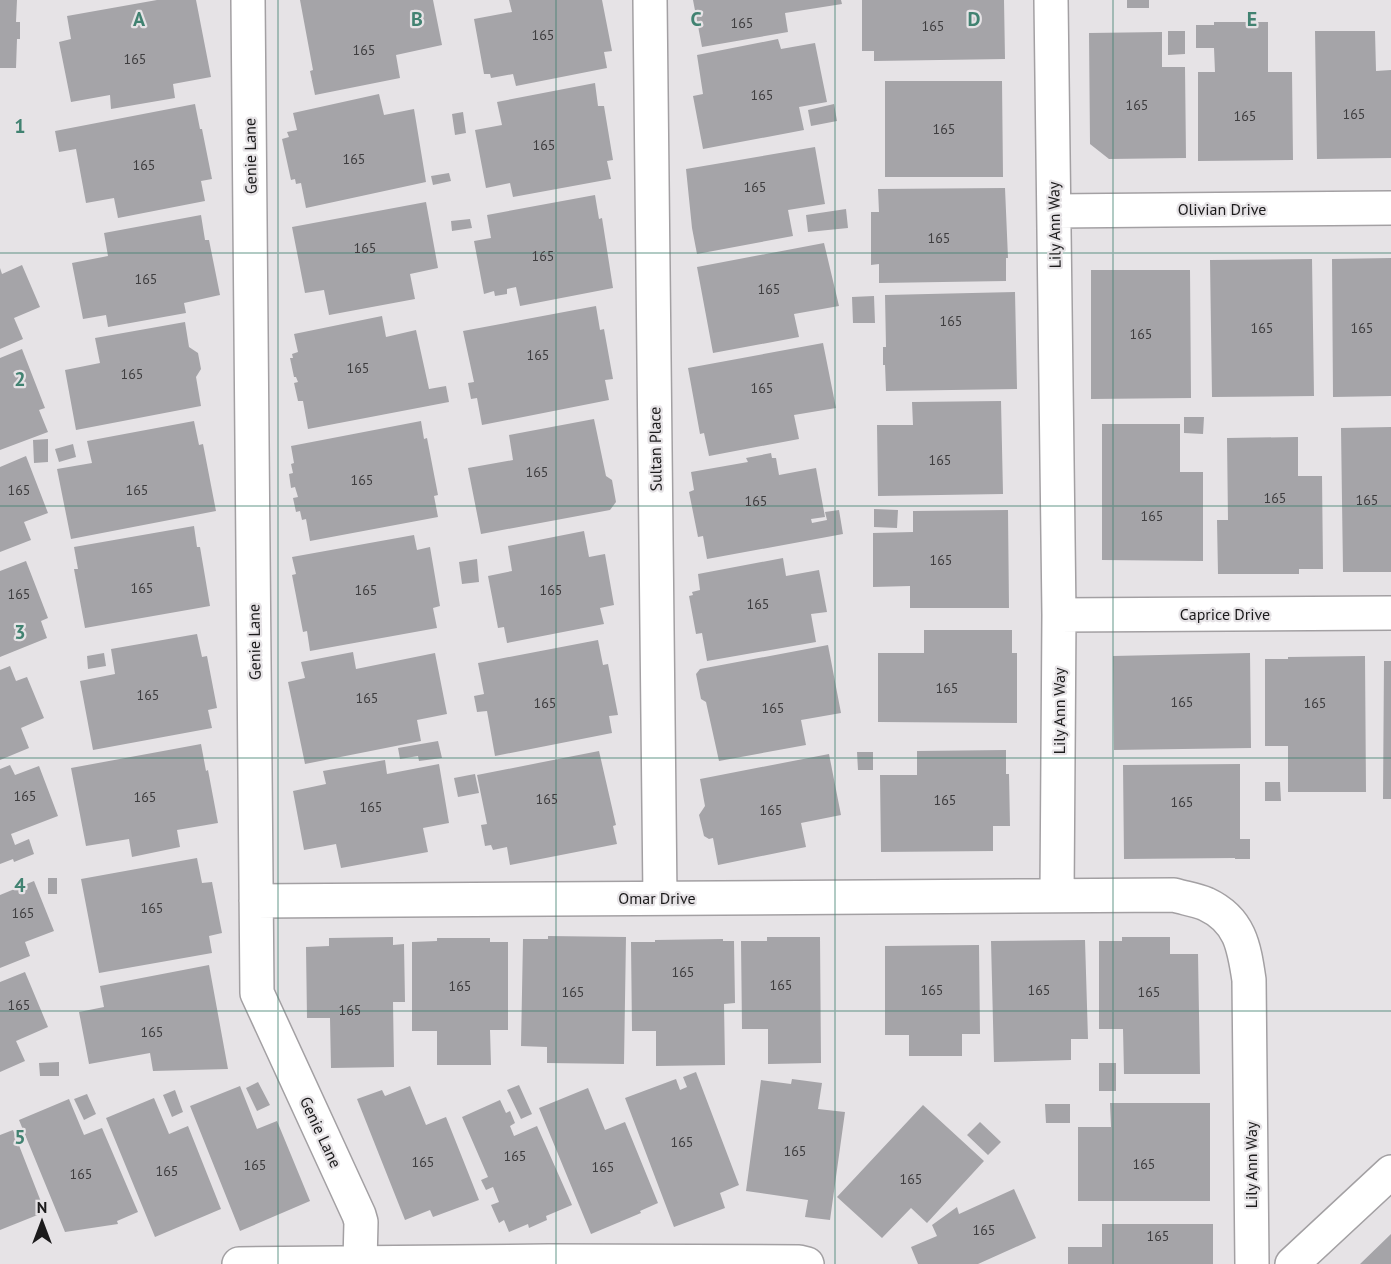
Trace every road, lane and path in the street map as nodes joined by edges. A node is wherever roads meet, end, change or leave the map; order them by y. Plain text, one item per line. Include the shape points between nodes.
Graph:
1 (248, 0) edge
2 (650, 0) edge
3 (1051, 0) edge
4 (1391, 208) edge
5 (1054, 211) junction
6 (1391, 613) edge
7 (1059, 615) junction
8 (1057, 895) junction
9 (660, 898) junction
10 (256, 902) junction
11 (1391, 1172) edge
12 (360, 1262) junction
13 (549, 1263) edge
14 (239, 1264) edge
15 (807, 1264) edge
16 (1252, 1264) edge
17 (1292, 1264) edge

1 - 10 lane, Genie Lane
2 - 9 lane, Sultan Place
3 - 5 lane, Lily Ann Way
4 - 5 lane, Olivian Drive
5 - 7 lane, Lily Ann Way
6 - 7 lane, Caprice Drive
7 - 8 lane, Lily Ann Way
8 - 9 lane, Omar Drive
8 - 16 lane, Lily Ann Way via 1174,895 1205,904 1232,921 1244,950 1249,980
9 - 10 lane, Omar Drive
10 - 12 lane, Genie Lane via 257,993 359,1215
11 - 17 lane
12 - 13 lane
12 - 14 lane
13 - 15 lane

